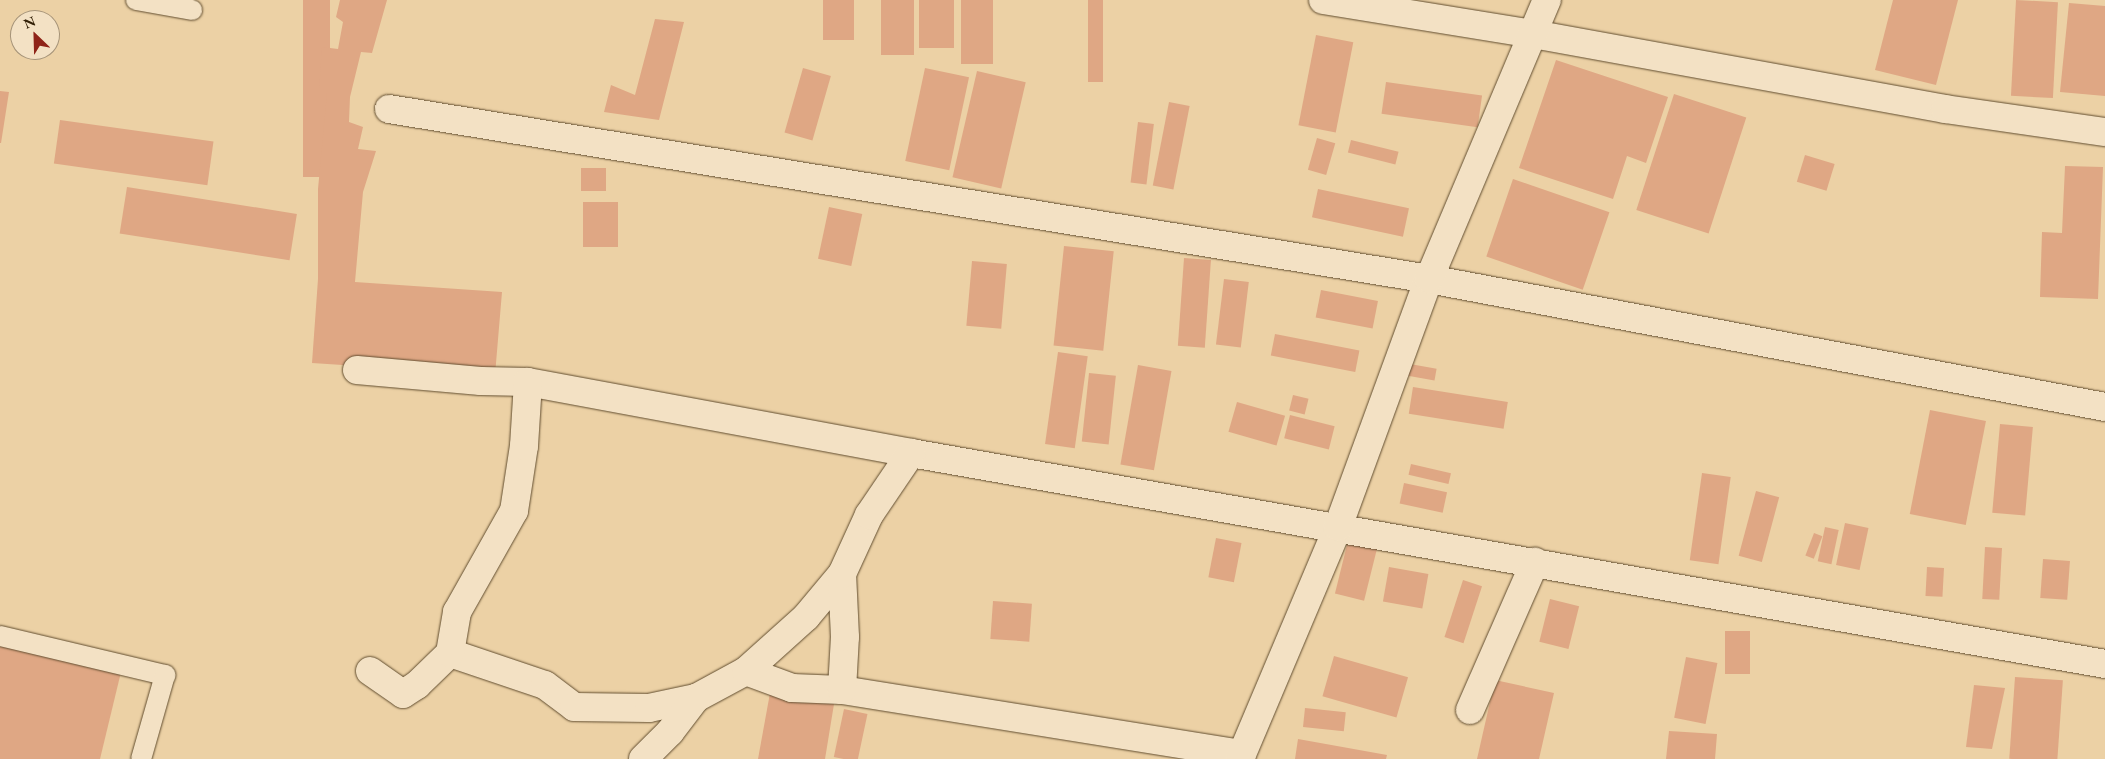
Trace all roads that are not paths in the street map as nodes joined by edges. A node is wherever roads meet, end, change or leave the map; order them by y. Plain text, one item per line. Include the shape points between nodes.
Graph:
1 (136, 0) edge
2 (1323, 0) edge
3 (1547, 0) edge
4 (192, 10) dead end
5 (1532, 34) junction
6 (389, 109) dead end
7 (2105, 132) edge
8 (1429, 279) junction
9 (357, 370) dead end
10 (528, 382) junction
11 (2105, 407) edge
12 (911, 453) junction
13 (1338, 527) junction
14 (1535, 562) junction
15 (842, 574) junction
16 (0, 636) edge
17 (450, 653) junction
18 (2105, 664) edge
19 (370, 671) dead end
20 (746, 671) junction
21 (842, 690) junction
22 (696, 698) junction
23 (1470, 710) dead end
24 (1241, 757) edge
25 (142, 759) edge
26 (643, 759) edge

1 - 4 lane
2 - 5 street
3 - 5 street
5 - 7 street via 1945,109
5 - 8 street
6 - 8 street
8 - 11 street
8 - 13 street
9 - 10 street
10 - 12 street
10 - 17 street via 524,446 514,511 457,612
12 - 13 street
12 - 15 street via 869,515
13 - 14 street
13 - 24 street
14 - 18 street
14 - 23 street
15 - 20 street via 806,617
15 - 21 street via 845,637
16 - 25 lane via 165,676
17 - 19 street via 403,694
17 - 22 street via 545,685 574,707 648,708
20 - 21 street via 792,688
20 - 22 street
21 - 24 street
22 - 26 street via 670,732

